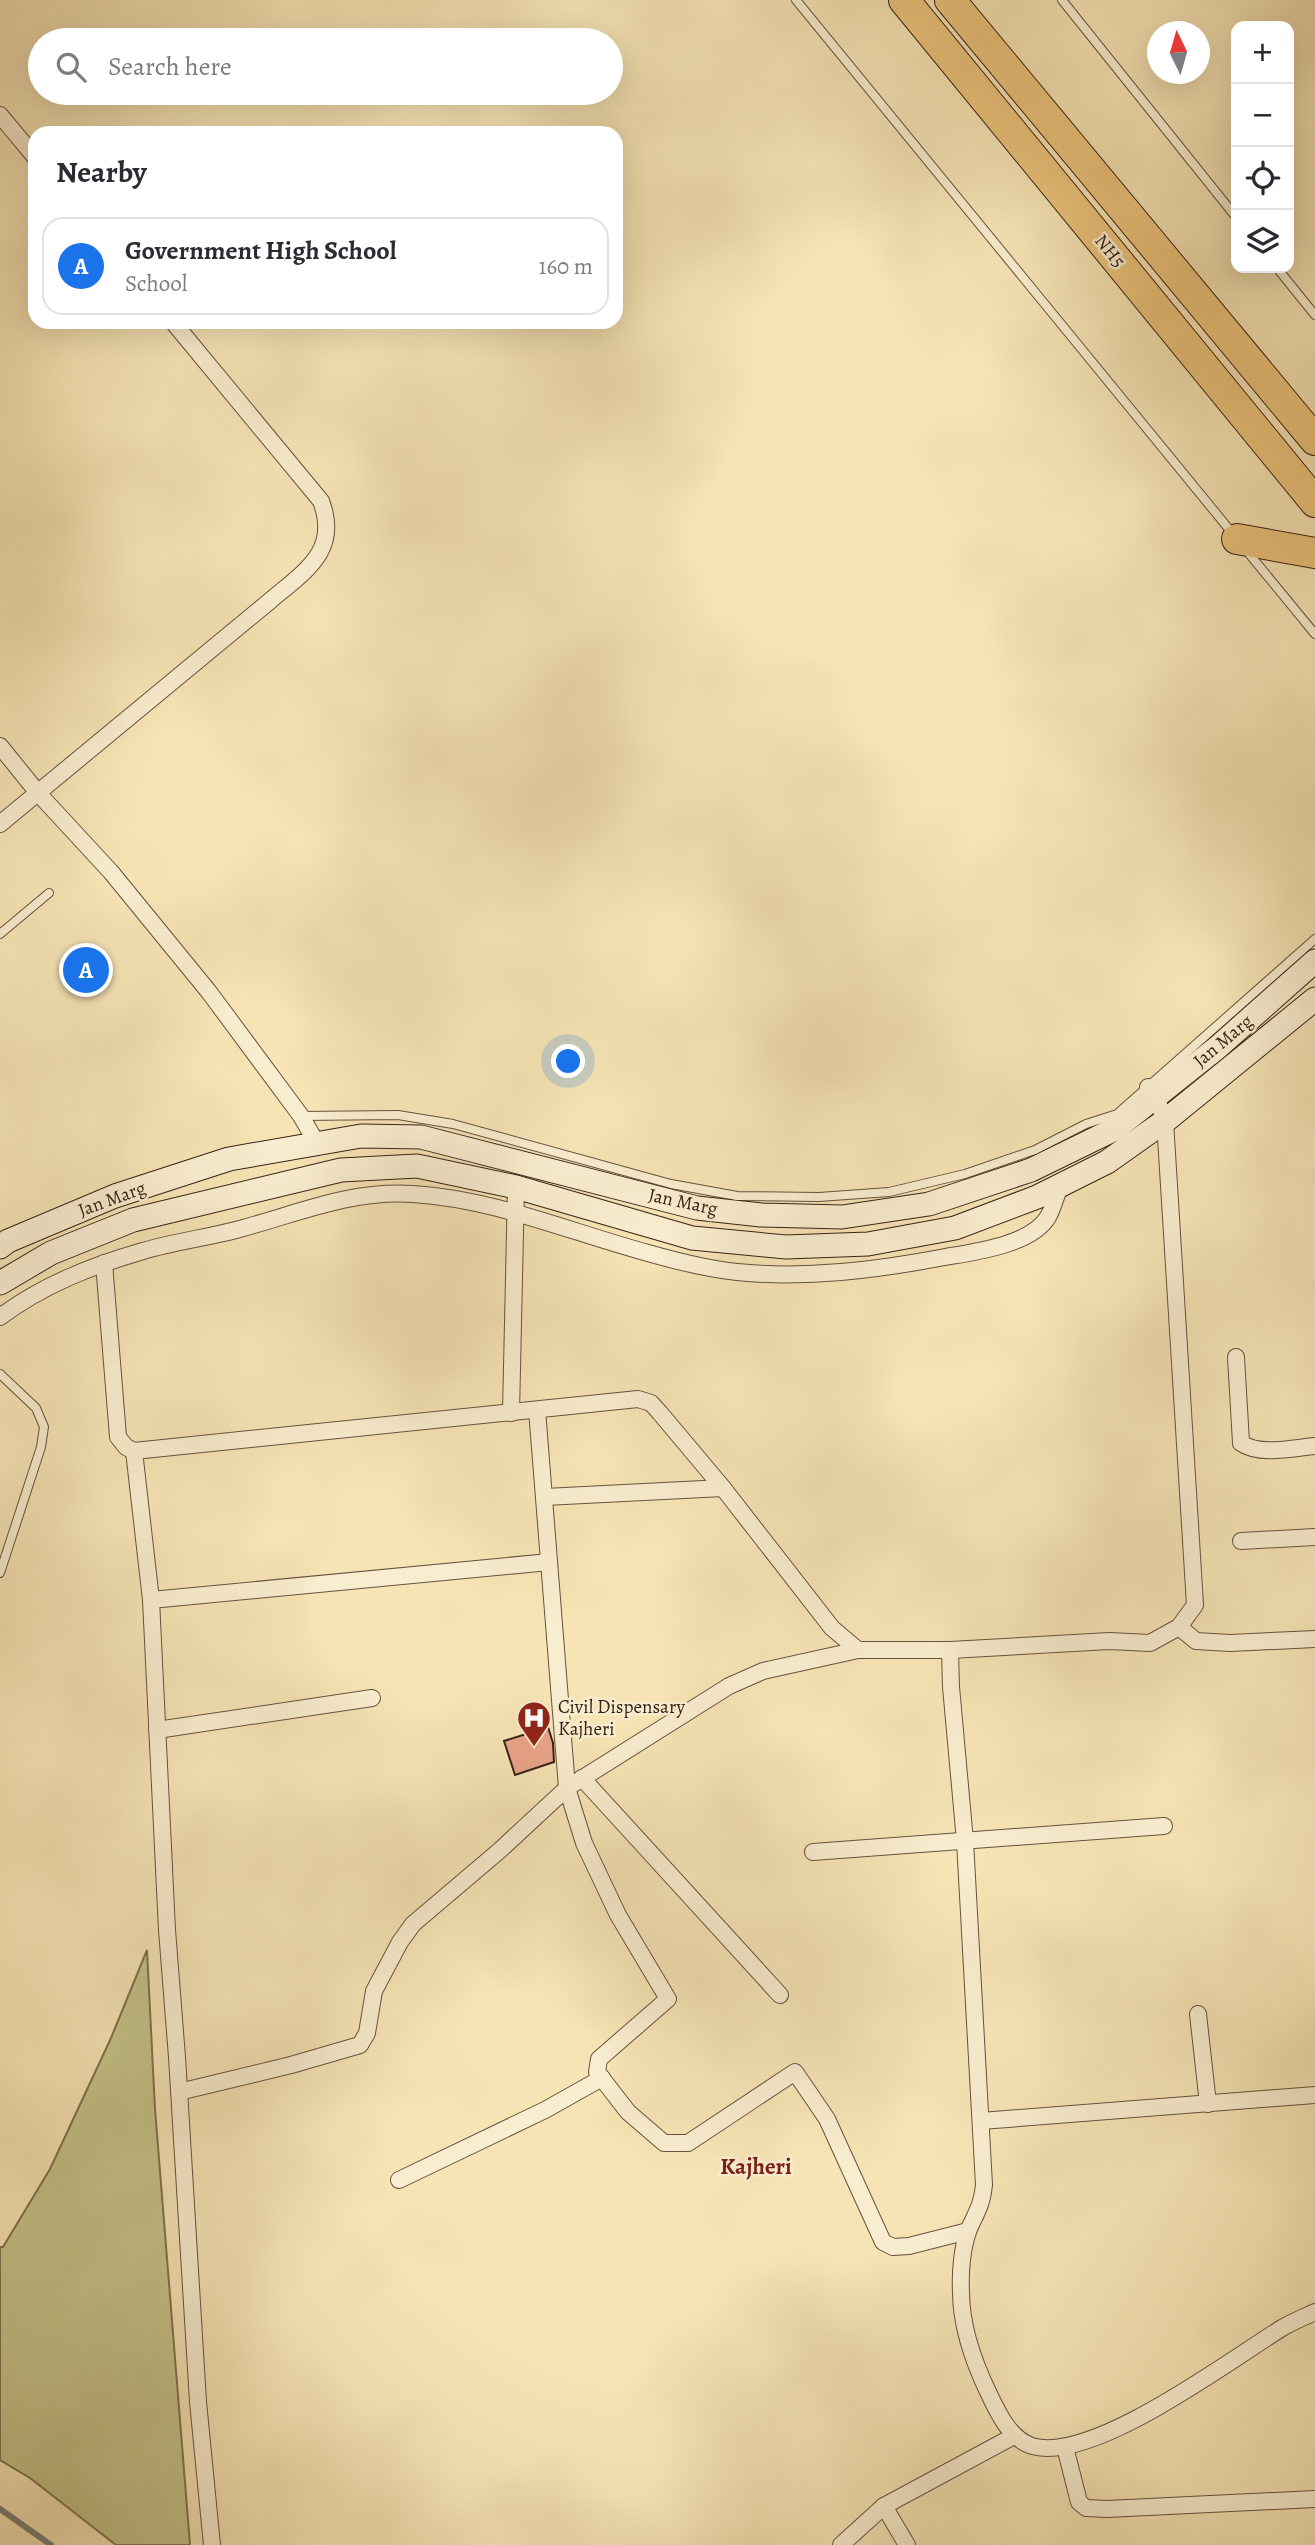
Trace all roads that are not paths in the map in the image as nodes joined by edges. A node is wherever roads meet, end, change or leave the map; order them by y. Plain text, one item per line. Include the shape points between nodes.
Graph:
1 (796, 0) edge
2 (904, 0) edge
3 (950, 0) edge
4 (1062, 0) edge
5 (0, 114) edge
6 (28, 148) edge
7 (1231, 211) edge
8 (1281, 273) edge
9 (1315, 315) edge
10 (179, 329) edge
11 (1315, 440) edge
12 (1315, 502) edge
13 (1237, 539) junction
14 (1315, 553) edge
15 (1315, 634) edge
16 (0, 746) edge
17 (38, 793) junction
18 (0, 824) edge
19 (49, 893) dead end
20 (0, 934) edge
21 (1315, 939) edge
22 (1315, 961) edge
23 (1315, 999) edge
24 (1152, 1092) junction
25 (301, 1116) junction
26 (1165, 1121) junction
27 (316, 1142) junction
28 (1060, 1186) junction
29 (516, 1187) junction
30 (515, 1212) junction
31 (0, 1247) edge
32 (104, 1264) junction
33 (0, 1283) edge
34 (0, 1317) edge
35 (1236, 1357) dead end
36 (0, 1374) edge
37 (537, 1410) junction
38 (511, 1413) junction
39 (1315, 1447) edge
40 (134, 1451) junction
41 (723, 1488) junction
42 (545, 1497) junction
43 (1315, 1537) edge
44 (1241, 1542) dead end
45 (549, 1562) junction
46 (0, 1573) edge
47 (151, 1600) junction
48 (1179, 1627) junction
49 (1315, 1639) edge
50 (859, 1650) junction
51 (950, 1650) junction
52 (372, 1699) dead end
53 (157, 1730) junction
54 (582, 1778) junction
55 (567, 1788) junction
56 (1164, 1826) dead end
57 (965, 1841) junction
58 (813, 1852) dead end
59 (780, 1995) dead end
60 (1198, 2014) dead end
61 (602, 2078) junction
62 (179, 2092) junction
63 (1315, 2095) edge
64 (1208, 2104) junction
65 (981, 2121) junction
66 (399, 2180) dead end
67 (968, 2231) junction
68 (1315, 2312) edge
69 (1014, 2435) junction
70 (1065, 2447) junction
71 (1315, 2500) edge
72 (884, 2506) junction
73 (212, 2545) edge
74 (841, 2545) edge
75 (907, 2545) edge

1 - 13 lane
2 - 12 highway, NH5 / NH5
3 - 11 highway, NH5 / NH5
4 - 7 lane
5 - 6 street
8 - 9 lane
10 - 17 street via 321,501 326,514 323,551 271,600
13 - 14 highway
13 - 15 lane
16 - 17 street
17 - 18 street
17 - 25 street via 111,872 209,992
19 - 20 lane
21 - 24 lane
22 - 24 main road, Jan Marg via 1218,1046
23 - 26 main road, Jan Marg
24 - 25 lane via 1117,1114 1035,1150 965,1174 889,1192 818,1196 737,1196 684,1186 466,1127 412,1117
24 - 26 street
24 - 27 main road, Jan Marg via 1115,1129 1031,1170 929,1204 842,1217 761,1216 697,1208 421,1137 361,1136
25 - 27 street
26 - 28 main road, Jan Marg via 1107,1163
26 - 48 street via 1195,1605
27 - 31 main road, Jan Marg via 229,1159 128,1192
28 - 29 main road, Jan Marg via 954,1228 868,1244 786,1247 692,1238
28 - 30 street via 1046,1220 1011,1242 865,1270 811,1274 736,1272 649,1254
29 - 30 street
29 - 33 main road, Jan Marg via 417,1166 341,1170 133,1220 51,1253
30 - 32 street via 412,1194 371,1195 319,1204
30 - 38 street
32 - 34 street via 24,1299
32 - 40 street via 118,1437
35 - 39 street via 1241,1443 1259,1450
36 - 46 lane via 36,1408 44,1427
37 - 38 street
37 - 41 street via 638,1399 651,1403
37 - 42 street
38 - 40 street
40 - 47 street
41 - 42 street
41 - 50 street via 832,1628
42 - 45 street
43 - 44 street
45 - 47 street
45 - 55 street
47 - 53 street
48 - 49 street via 1196,1641
48 - 51 street via 1150,1643
50 - 51 street
50 - 54 street via 763,1671 729,1686
51 - 57 street
52 - 53 street
53 - 62 street
54 - 55 street
54 - 59 street
55 - 61 street via 584,1843 618,1915 668,1999 599,2059 597,2072
55 - 62 street via 413,1924 374,1992 367,2033 360,2045
56 - 57 street
57 - 58 street
57 - 65 street
60 - 64 street
61 - 66 street
61 - 67 street via 628,2112 664,2143 676,2144 688,2143 795,2072 828,2119 883,2242 909,2246
62 - 73 street via 198,2402
63 - 64 street
64 - 65 street
65 - 67 street via 982,2204
67 - 69 street via 961,2293 965,2324 990,2398
68 - 70 street via 1133,2421
69 - 70 street via 1031,2446
69 - 72 street
70 - 71 street via 1079,2502 1086,2508
72 - 74 street
72 - 75 street

